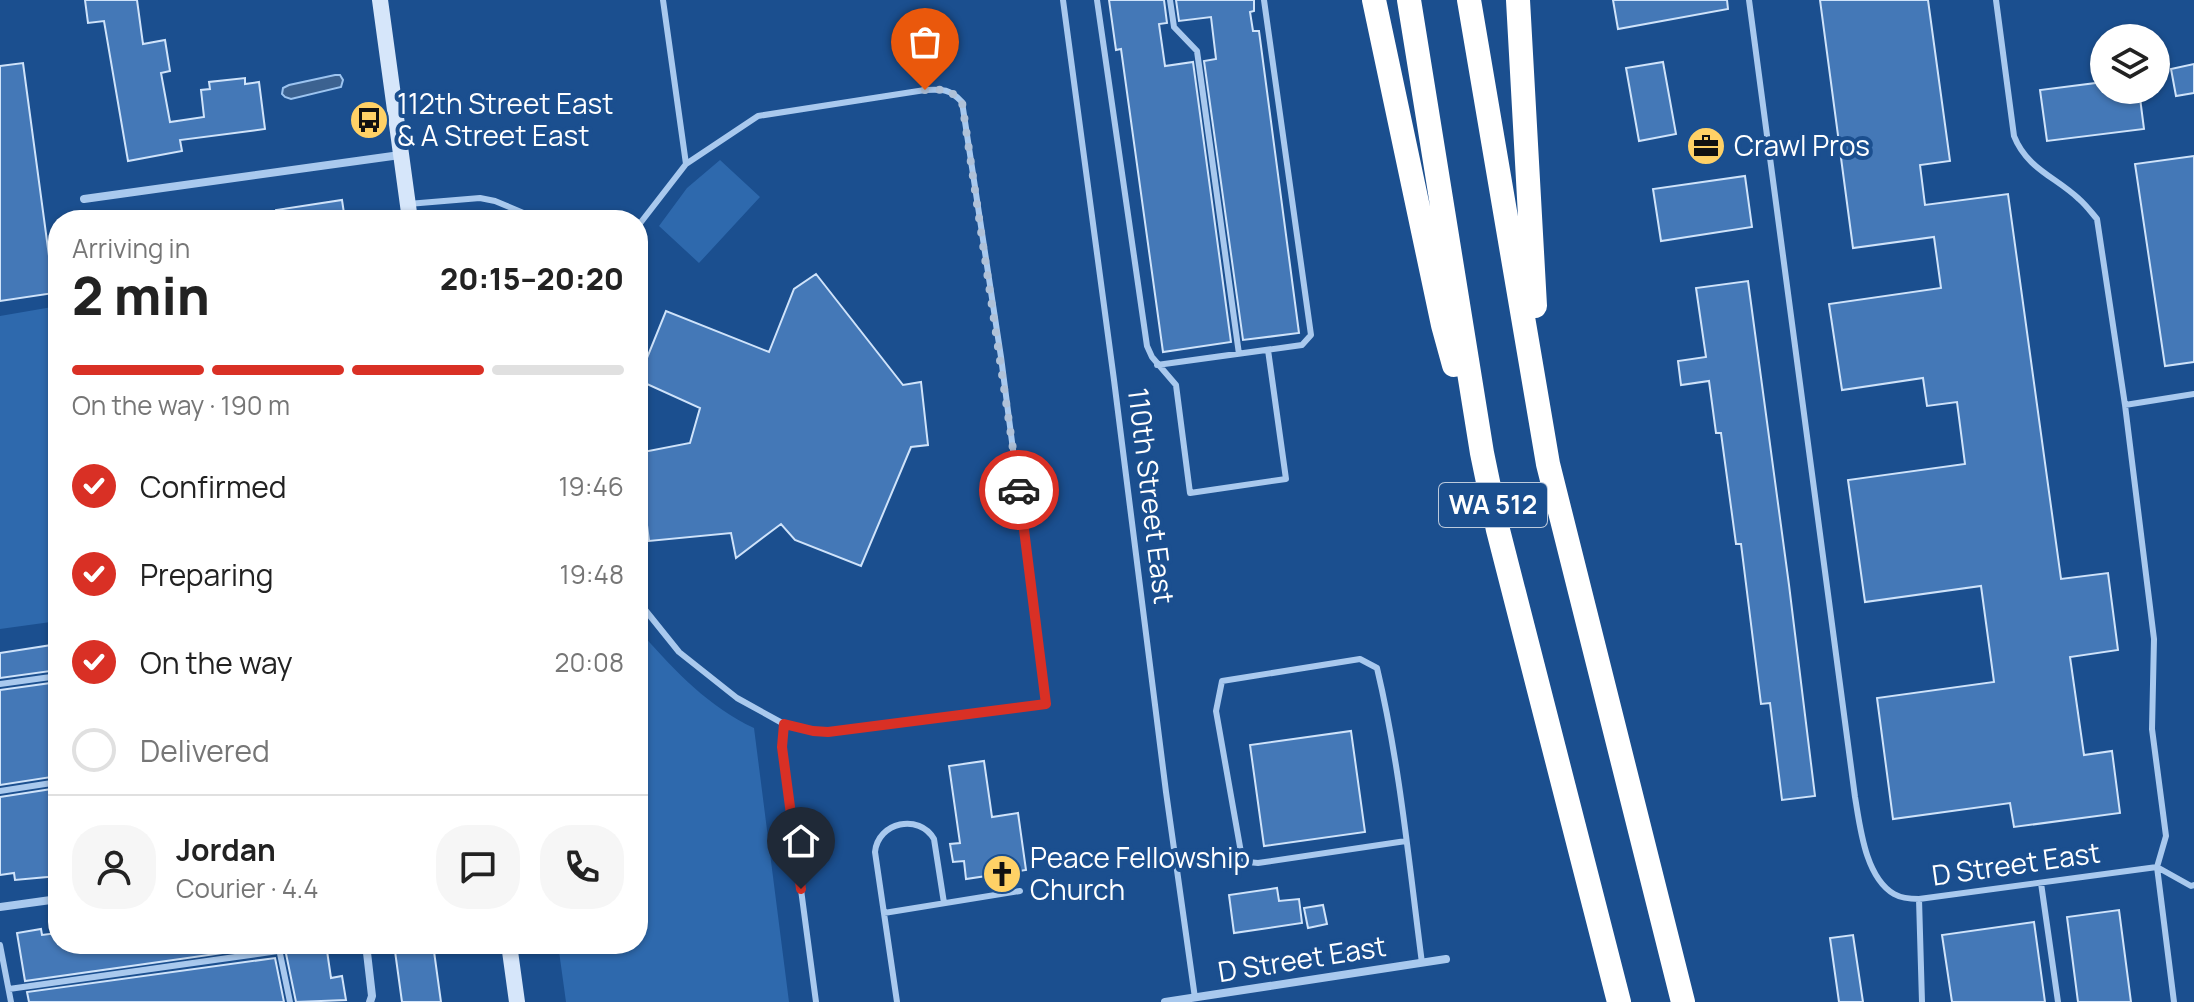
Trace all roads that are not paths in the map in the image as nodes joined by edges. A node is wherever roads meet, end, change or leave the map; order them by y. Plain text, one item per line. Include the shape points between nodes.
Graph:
1 (380, 0) edge
2 (663, 0) edge
3 (1063, 0) edge
4 (1097, 0) edge
5 (1170, 0) edge
6 (1264, 0) edge
7 (1374, 0) edge
8 (1409, 0) edge
9 (1469, 0) edge
10 (1518, 0) edge
11 (1749, 0) edge
12 (1996, 0) edge
13 (401, 155) junction
14 (686, 164) junction
15 (84, 199) dead end
16 (409, 210) edge
17 (419, 210) edge
18 (516, 210) edge
19 (648, 213) edge
20 (1268, 350) junction
21 (1239, 354) junction
22 (1157, 365) junction
23 (2194, 394) edge
24 (2125, 405) junction
25 (1548, 464) junction
26 (1498, 530) junction
27 (648, 613) edge
28 (48, 677) edge
29 (0, 684) edge
30 (784, 724) junction
31 (48, 784) edge
32 (0, 791) edge
33 (1406, 841) junction
34 (2157, 867) junction
35 (2041, 883) junction
36 (2194, 885) edge
37 (1020, 891) dead end
38 (1919, 899) junction
39 (48, 900) edge
40 (944, 903) junction
41 (0, 907) edge
42 (884, 913) junction
43 (0, 945) edge
44 (239, 954) edge
45 (279, 954) edge
46 (367, 954) edge
47 (510, 954) edge
48 (1446, 959) dead end
49 (1422, 963) junction
50 (9, 989) junction
51 (1197, 1000) edge
52 (11, 1002) edge
53 (290, 1002) edge
54 (370, 1002) edge
55 (517, 1002) edge
56 (816, 1002) edge
57 (897, 1002) edge
58 (1165, 1002) edge
59 (1619, 1002) edge
60 (1683, 1002) edge
61 (1922, 1002) edge
62 (2058, 1002) edge
63 (2174, 1002) edge

1 - 13 main road
2 - 14 lane
3 - 51 lane, 110th Street East
4 - 22 lane via 1147,346
5 - 21 lane via 1174,27 1197,51
6 - 20 lane via 1311,335 1302,345
7 - 26 highway via 1443,325
8 - 26 highway, WA 512
9 - 25 highway, WA 512
10 - 25 highway
11 - 38 lane, D Street East via 1865,852 1894,894
12 - 24 lane via 2019,148 2097,219
13 - 15 street
13 - 16 main road
14 - 19 lane
14 - 30 lane via 758,116 925,90 954,93 962,102 1046,704 828,732
17 - 18 lane via 480,198
20 - 21 lane
20 - 22 lane via 1286,479 1190,493 1176,385
21 - 22 lane
23 - 24 lane
24 - 34 lane via 2154,639 2152,729 2166,836
25 - 60 highway, WA 512
26 - 59 highway, WA 512
27 - 30 lane via 679,652 737,698
28 - 29 lane
30 - 56 lane via 782,747
31 - 32 lane
33 - 33 lane via 1377,668 1360,659 1222,681 1216,711 1242,858 1258,863
33 - 49 lane
34 - 35 lane, D Street East
34 - 36 lane
34 - 63 lane
35 - 38 lane, D Street East
35 - 62 lane
37 - 40 lane
38 - 61 lane
39 - 41 street
40 - 42 lane
40 - 42 lane via 929,830 899,824 876,843
42 - 57 lane
43 - 50 lane
44 - 50 lane
45 - 53 lane
46 - 54 street
47 - 55 main road
48 - 49 street, D Street East
49 - 51 street, D Street East
50 - 52 lane
51 - 58 street, D Street East

